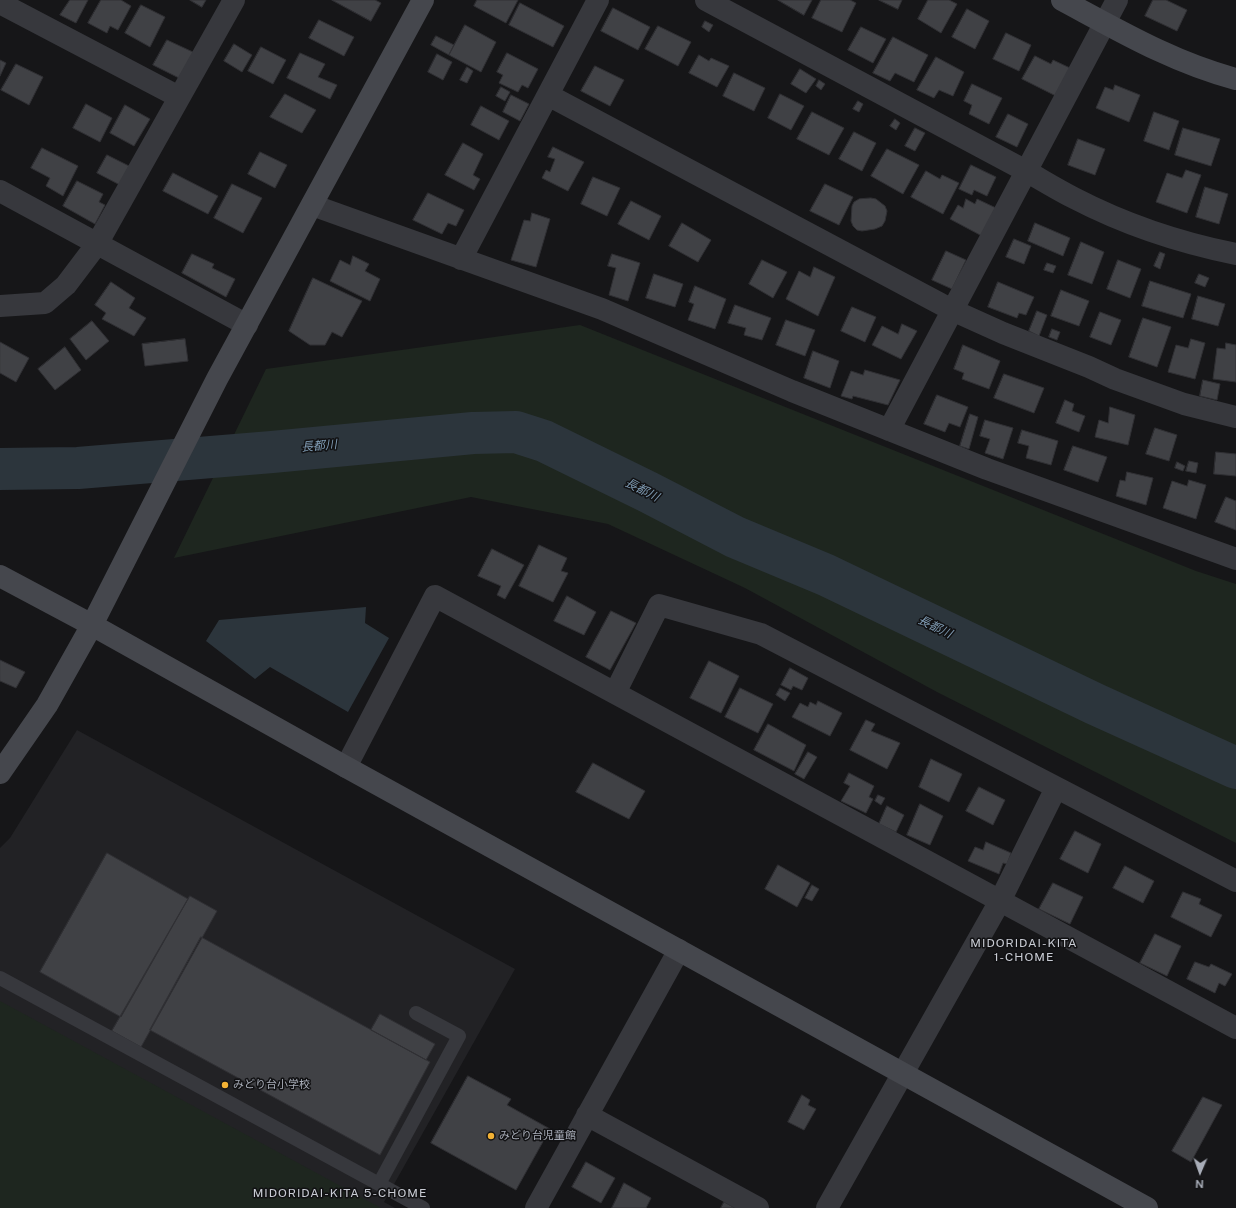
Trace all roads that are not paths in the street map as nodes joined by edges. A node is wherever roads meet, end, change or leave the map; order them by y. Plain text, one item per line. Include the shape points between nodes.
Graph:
1 (234, 0) edge
2 (423, 0) edge
3 (598, 0) edge
4 (706, 0) edge
5 (1062, 0) edge
6 (1117, 0) edge
7 (0, 3) edge
8 (1104, 23) junction
9 (1236, 79) edge
10 (548, 95) junction
11 (179, 98) junction
12 (1026, 171) junction
13 (0, 191) edge
14 (312, 205) junction
15 (97, 244) junction
16 (1236, 254) edge
17 (461, 259) junction
18 (0, 306) edge
19 (952, 310) junction
20 (247, 325) junction
21 (1236, 417) edge
22 (889, 430) junction
23 (1236, 559) edge
24 (0, 576) edge
25 (92, 625) junction
26 (616, 693) junction
27 (346, 767) junction
28 (0, 773) edge
29 (1056, 788) junction
30 (1236, 881) edge
31 (1000, 901) junction
32 (679, 950) junction
33 (0, 978) edge
34 (416, 1012) dead end
35 (1236, 1028) edge
36 (902, 1073) junction
37 (587, 1115) junction
38 (379, 1184) junction
39 (423, 1208) edge
40 (536, 1208) edge
41 (758, 1208) edge
42 (827, 1208) edge
43 (1147, 1208) edge

1 - 11 street
2 - 14 street
3 - 10 street
4 - 12 street
5 - 8 street
6 - 8 street
7 - 11 street
8 - 9 street via 1194,66
8 - 12 street
10 - 17 street
10 - 19 street
11 - 15 street
12 - 16 street via 1075,199 1141,227
12 - 19 street
13 - 15 street
14 - 17 street
14 - 20 street
15 - 18 street via 66,285 45,302
15 - 20 street
17 - 22 street via 602,309
19 - 21 street via 1115,379 1184,404
19 - 22 street
20 - 25 street
22 - 23 street via 987,470
24 - 25 street
25 - 27 street
25 - 28 street via 47,705
26 - 27 street via 435,596
26 - 29 street via 659,605 762,634
26 - 31 street
27 - 32 street
29 - 30 street
29 - 31 street
31 - 35 street
31 - 36 street
32 - 36 street
32 - 37 street
33 - 38 lane
34 - 38 lane via 459,1036
36 - 42 street
36 - 43 street
37 - 40 street
37 - 41 street
38 - 39 lane

